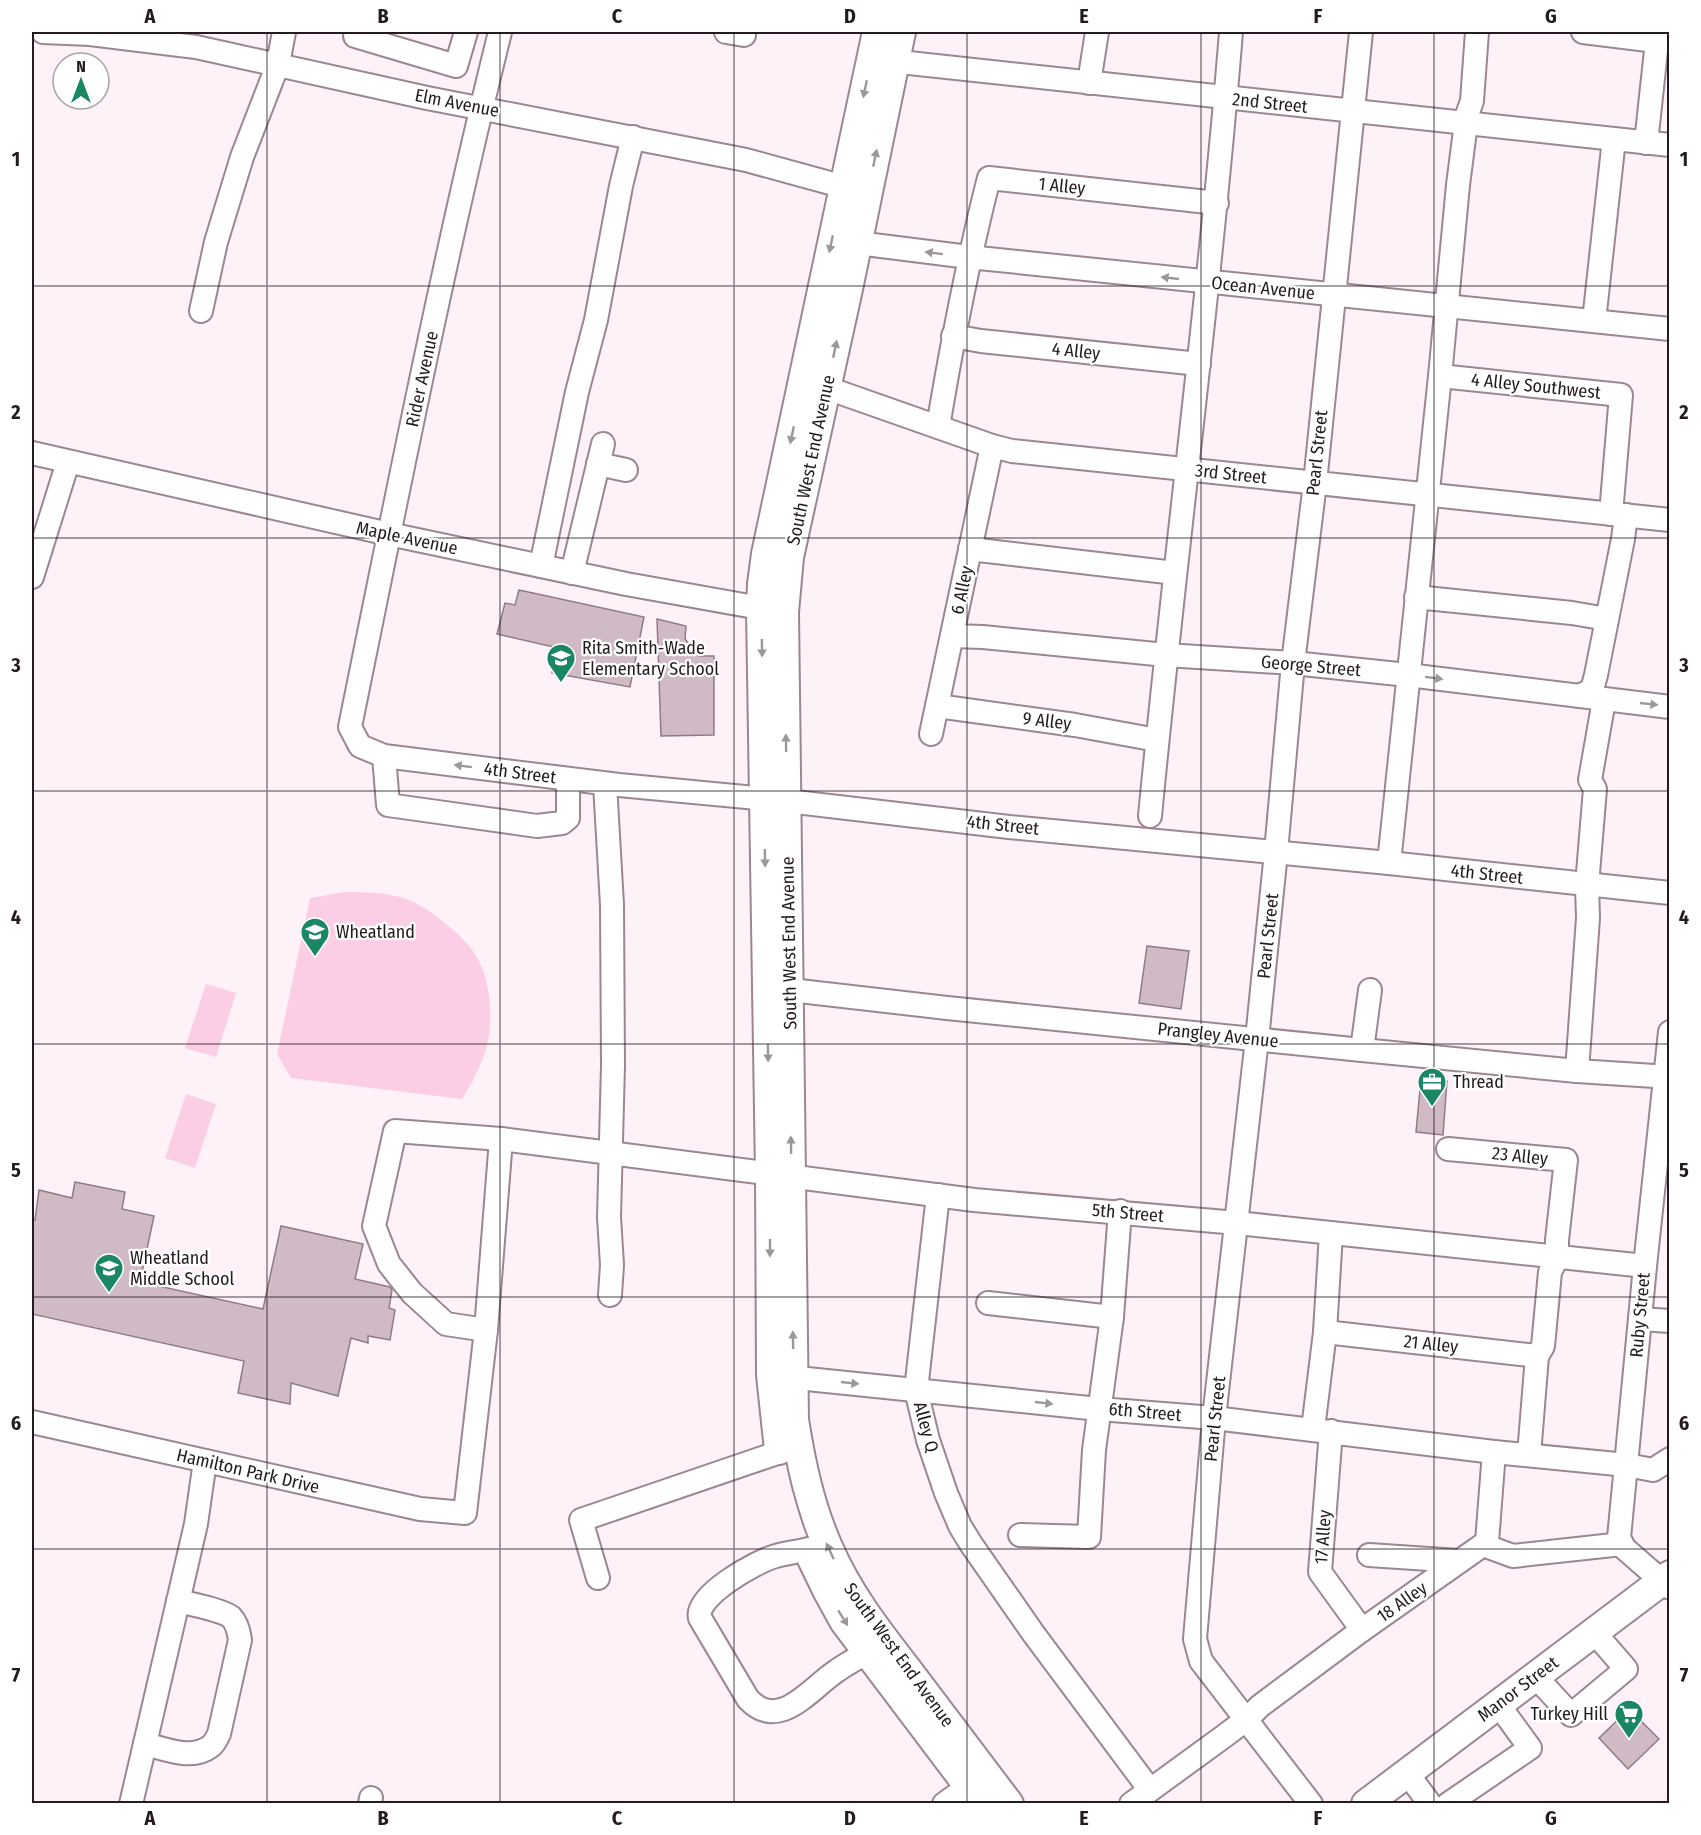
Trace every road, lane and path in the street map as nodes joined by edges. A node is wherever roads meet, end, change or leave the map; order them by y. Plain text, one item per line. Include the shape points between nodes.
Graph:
1 (43, 32) edge
2 (284, 32) edge
3 (356, 32) edge
4 (466, 32) edge
5 (500, 32) edge
6 (877, 32) edge
7 (901, 32) edge
8 (1097, 32) edge
9 (1231, 32) edge
10 (1361, 32) edge
11 (1477, 32) edge
12 (1583, 32) edge
13 (1657, 36) edge
14 (411, 42) edge
15 (883, 60) junction
16 (278, 64) junction
17 (1089, 83) junction
18 (1226, 98) junction
19 (481, 108) junction
20 (1353, 112) junction
21 (1466, 124) junction
22 (633, 137) junction
23 (1614, 139) junction
24 (1646, 142) junction
25 (1670, 145) edge
26 (855, 190) junction
27 (1217, 203) junction
28 (857, 243) junction
29 (969, 257) junction
30 (1207, 281) junction
31 (1333, 295) junction
32 (1446, 307) junction
33 (201, 311) dead end
34 (1594, 321) junction
35 (1670, 329) edge
36 (953, 336) junction
37 (1198, 364) junction
38 (1440, 376) junction
39 (815, 383) junction
40 (938, 427) junction
41 (992, 446) junction
42 (32, 453) edge
43 (68, 462) junction
44 (1186, 469) junction
45 (626, 470) dead end
46 (1315, 483) junction
47 (1426, 495) junction
48 (1618, 514) junction
49 (1670, 520) edge
50 (389, 534) junction
51 (970, 549) junction
52 (541, 566) junction
53 (572, 573) junction
54 (1175, 573) junction
55 (32, 577) edge
56 (1416, 597) junction
57 (773, 610) junction
58 (1607, 619) junction
59 (952, 636) junction
60 (1166, 655) junction
61 (1293, 663) junction
62 (1408, 675) junction
63 (1579, 696) junction
64 (1604, 700) junction
65 (937, 706) junction
66 (1670, 707) edge
67 (350, 728) joint
68 (931, 734) dead end
69 (1157, 740) junction
70 (384, 756) junction
71 (568, 779) junction
72 (605, 784) junction
73 (776, 800) junction
74 (1150, 816) dead end
75 (1276, 852) junction
76 (1389, 863) junction
77 (1587, 885) junction
78 (1670, 893) edge
79 (778, 988) junction
80 (1370, 990) dead end
81 (1670, 1032) edge
82 (1257, 1039) junction
83 (1362, 1050) junction
84 (1577, 1071) junction
85 (1667, 1077) edge
86 (501, 1139) junction
87 (1448, 1149) dead end
88 (612, 1152) junction
89 (781, 1176) junction
90 (938, 1195) junction
91 (1120, 1211) junction
92 (1237, 1223) junction
93 (1331, 1233) junction
94 (1557, 1258) junction
95 (1645, 1266) junction
96 (610, 1295) dead end
97 (988, 1303) dead end
98 (1112, 1317) junction
99 (1640, 1318) junction
100 (1670, 1321) edge
101 (486, 1330) junction
102 (1325, 1332) junction
103 (1537, 1356) junction
104 (782, 1376) junction
105 (916, 1390) junction
106 (1099, 1409) junction
107 (1214, 1418) junction
108 (32, 1422) edge
109 (1322, 1430) junction
110 (780, 1452) junction
111 (1494, 1452) junction
112 (1529, 1455) junction
113 (1670, 1459) edge
114 (205, 1461) junction
115 (1627, 1464) junction
116 (1020, 1535) dead end
117 (1623, 1544) junction
118 (1482, 1545) junction
119 (808, 1549) junction
120 (1369, 1555) dead end
121 (1459, 1562) junction
122 (598, 1578) dead end
123 (1667, 1581) edge
124 (178, 1601) junction
125 (1362, 1630) junction
126 (1594, 1632) junction
127 (877, 1647) junction
128 (1535, 1676) junction
129 (1498, 1704) junction
130 (1247, 1719) junction
131 (145, 1744) junction
132 (1407, 1773) junction
133 (979, 1788) edge
134 (1150, 1790) junction
135 (131, 1803) edge
136 (944, 1803) edge
137 (1009, 1803) edge
138 (1131, 1803) edge
139 (1311, 1803) edge
140 (1366, 1803) edge
141 (1430, 1803) edge
142 (1448, 1803) edge

1 - 16 street, Elm Avenue via 196,48
2 - 16 street
3 - 14 street via 355,36
4 - 14 street via 456,66
5 - 19 street, Rider Avenue
6 - 15 main road, South West End Avenue
7 - 15 main road, South West End Avenue
8 - 17 street
9 - 18 street
10 - 20 street, Pearl Street
11 - 21 street via 1472,102
12 - 13 street
13 - 24 street
15 - 17 street, 2nd Street
15 - 26 main road, South West End Avenue
16 - 19 street, Elm Avenue
16 - 33 street via 242,157 216,242
17 - 18 street, 2nd Street
18 - 20 street, 2nd Street
18 - 27 street
19 - 22 street, Elm Avenue
19 - 50 street, Rider Avenue
20 - 21 street, 2nd Street
20 - 31 street, Pearl Street
21 - 23 street, 2nd Street
21 - 32 street
22 - 26 street, Elm Avenue via 746,159
22 - 52 street
23 - 24 street, 2nd Street
23 - 34 street
24 - 25 street, 2nd Street
26 - 28 main road, South West End Avenue
26 -> 39 main road, South West End Avenue
27 - 29 street, 1 Alley via 989,178
27 - 30 street
29 -> 28 street, Ocean Avenue
39 -> 28 main road, South West End Avenue
30 -> 29 street, Ocean Avenue
29 - 36 street
30 - 31 street, Ocean Avenue
30 - 37 street
31 - 32 street, Ocean Avenue
31 - 46 street, Pearl Street
32 - 34 street, Ocean Avenue
32 - 38 street
34 - 35 street, Ocean Avenue
36 - 37 street, 4 Alley
36 - 40 street
37 - 44 street
38 - 47 street
38 - 48 street, 4 Alley Southwest via 1621,395
39 - 40 street, 3rd Street
39 - 57 main road, South West End Avenue via 766,554 762,584
40 - 41 street, 3rd Street
41 - 44 street, 3rd Street
41 - 51 street, 6 Alley
42 - 43 street, Maple Avenue
43 - 50 street, Maple Avenue
43 - 55 street
44 - 46 street, 3rd Street
44 - 54 street
45 - 53 street via 601,454
46 - 47 street, 3rd Street
46 - 61 street, Pearl Street
47 - 48 street, 3rd Street
47 - 56 street
48 - 49 street, 3rd Street
48 - 58 street via 1623,539
50 - 52 street, Maple Avenue
50 - 67 street, Rider Avenue
51 - 54 street
51 - 59 street, 6 Alley
52 - 53 street, Maple Avenue
53 - 57 street, Maple Avenue
54 - 60 street
56 - 58 street
56 - 62 street
57 - 73 main road, South West End Avenue
58 - 63 street via 1592,690
59 - 60 street, George Street
59 - 65 street, 6 Alley
60 - 61 street, George Street
60 - 69 street
61 - 62 street, George Street
61 - 75 street, Pearl Street
62 -> 63 street, George Street
62 - 76 street
63 - 64 street, George Street
64 -> 66 street, George Street
64 - 77 street via 1590,780 1595,789
65 - 68 street, 6 Alley
65 - 69 street, 9 Alley
67 - 70 street, 4th Street via 360,746
69 - 74 street
71 -> 70 street, 4th Street
70 - 71 street via 388,805 537,826 562,824 568,818
71 - 72 street, 4th Street
72 - 73 street, 4th Street
72 - 88 street via 612,905
73 - 75 street, 4th Street
73 - 79 main road, South West End Avenue
75 - 76 street, 4th Street
75 - 82 street, Pearl Street
76 - 77 street, 4th Street
77 - 78 street, 4th Street
77 - 84 street
79 - 82 street, Prangley Avenue
79 - 89 main road, South West End Avenue
80 - 83 street
81 - 85 street, Ruby Street
82 - 83 street, Prangley Avenue
82 - 92 street, Pearl Street
83 - 84 street, Prangley Avenue
84 - 85 street, Prangley Avenue
85 - 95 street, Ruby Street
86 - 88 street, 5th Street
86 - 101 street
86 - 101 street, 5th Street via 395,1131 375,1226 389,1264 412,1293 446,1324
87 - 94 street, 23 Alley via 1566,1161
88 - 89 street, 5th Street
88 - 96 street
89 - 90 street, 5th Street
89 - 104 main road, South West End Avenue
90 - 91 street, 5th Street
90 - 105 street, Alley Q
91 - 92 street, 5th Street
91 - 98 street
92 - 93 street, 5th Street
92 - 107 street, Pearl Street
93 - 94 street, 5th Street
93 - 102 street, 17 Alley
94 - 95 street, 5th Street
94 - 103 street via 1550,1272 1544,1346
95 - 99 street, Ruby Street
97 - 98 street
98 - 106 street
99 - 100 street
99 - 115 street, Ruby Street
101 - 114 street, Hamilton Park Drive via 465,1513 420,1509
102 - 103 street, 21 Alley
102 - 109 street, 17 Alley
103 - 112 street
104 -> 105 street, 6th Street
104 - 110 main road, South West End Avenue via 774,1419
127 -> 104 main road, South West End Avenue via 867,1617 844,1580 812,1506
105 -> 106 street, 6th Street
105 - 134 street, Alley Q via 928,1440 960,1526 1033,1633
106 - 107 street, 6th Street
106 - 116 street via 1089,1537
107 - 109 street, 6th Street
107 - 130 street, Pearl Street via 1195,1639 1201,1660
108 - 114 street, Hamilton Park Drive
109 - 111 street, 6th Street
109 - 125 street, 17 Alley via 1320,1572
110 - 119 main road, South West End Avenue via 794,1514
110 - 122 street via 581,1520
111 - 112 street, 6th Street
111 - 118 street via 1487,1542
112 - 115 street, 6th Street
113 - 115 street, 6th Street via 1653,1470
114 - 124 street via 196,1524
115 - 117 street, Ruby Street via 1619,1538
117 - 118 street via 1513,1556
117 - 123 street via 1645,1568
118 - 121 street, 18 Alley
119 -> 127 main road, South West End Avenue via 844,1621
119 - 127 street via 762,1560 707,1598 699,1610 748,1699 766,1712 790,1707 836,1670
120 - 121 street
121 - 125 street, 18 Alley
123 - 126 main road, Manor Street
124 - 131 street
124 - 131 street via 230,1617 238,1628 240,1640 219,1734 212,1745 188,1754
125 - 130 street, 18 Alley
126 - 128 main road, Manor Street
126 - 128 street via 1626,1669 1571,1715
127 - 133 main road, South West End Avenue
128 - 129 main road, Manor Street
129 - 132 main road, Manor Street
129 - 142 street via 1530,1748
130 - 134 street, 18 Alley
130 - 139 street, Pearl Street
131 - 135 street
132 - 140 main road, Manor Street
132 - 141 street
133 - 136 street
133 - 137 main road, South West End Avenue
134 - 138 street, 18 Alley

